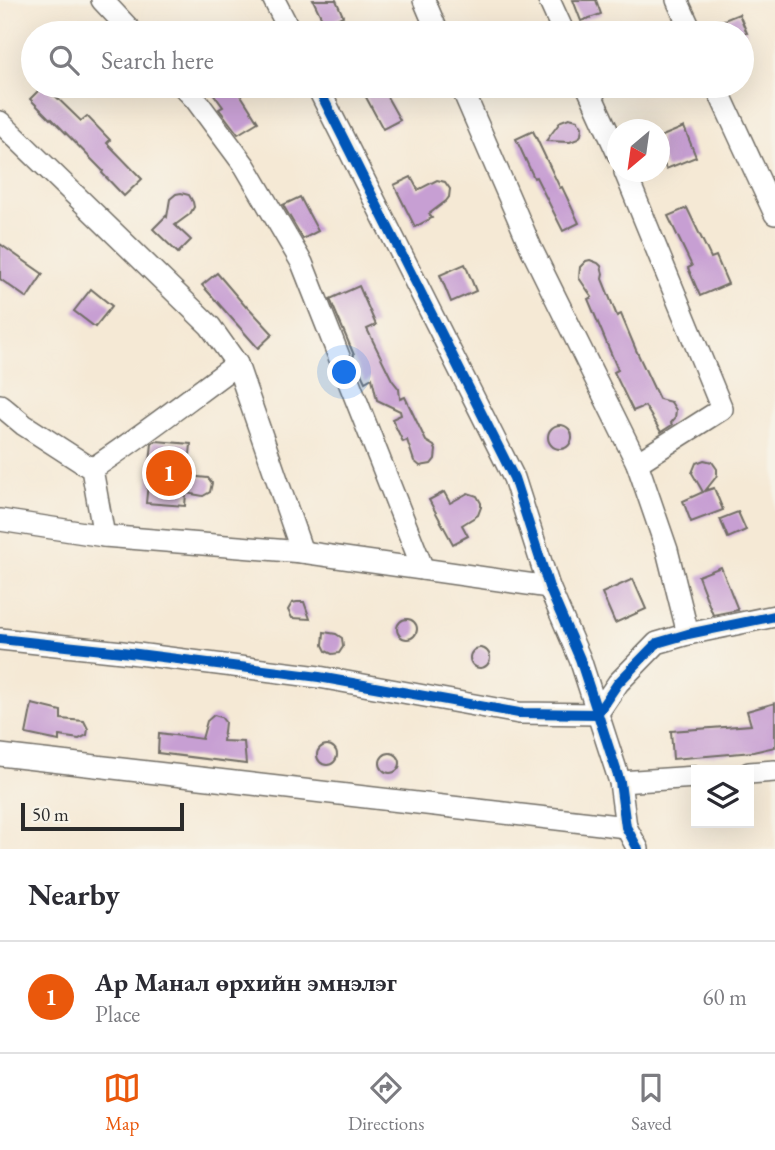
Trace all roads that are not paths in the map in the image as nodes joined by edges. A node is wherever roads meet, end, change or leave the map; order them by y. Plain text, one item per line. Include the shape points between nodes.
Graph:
1 (102, 0) edge
2 (274, 0) edge
3 (424, 0) edge
4 (549, 0) edge
5 (677, 0) edge
6 (122, 21) edge
7 (285, 21) edge
8 (433, 21) edge
9 (559, 21) edge
10 (687, 21) edge
11 (194, 98) edge
12 (323, 98) edge
13 (466, 98) edge
14 (592, 98) edge
15 (722, 98) edge
16 (0, 122) edge
17 (607, 130) edge
18 (629, 182) edge
19 (775, 214) edge
20 (237, 364) junction
21 (0, 405) edge
22 (637, 463) junction
23 (92, 469) junction
24 (0, 520) edge
25 (104, 536) junction
26 (302, 552) junction
27 (423, 569) junction
28 (550, 587) junction
29 (775, 616) edge
30 (688, 634) junction
31 (0, 639) edge
32 (597, 714) junction
33 (0, 755) edge
34 (775, 771) edge
35 (754, 773) edge
36 (691, 777) edge
37 (620, 782) junction
38 (626, 827) junction
39 (638, 849) edge

1 - 6 street
2 - 7 street
3 - 8 street
4 - 9 street
5 - 10 street
11 - 27 street via 245,166 302,263
12 - 28 street via 514,478
13 - 22 street via 532,250
14 - 17 street
15 - 19 street
16 - 20 street via 210,326
18 - 22 street via 722,409
20 - 23 street
20 - 26 street
21 - 23 street
22 - 30 street via 667,550
23 - 25 street
24 - 25 street
25 - 26 street
26 - 27 street
27 - 28 street
28 - 32 street
29 - 30 street
30 - 32 street via 657,643 618,683
31 - 32 street via 319,677 519,713
32 - 37 street
33 - 38 street
34 - 35 street
36 - 37 street
37 - 38 street
38 - 39 street

